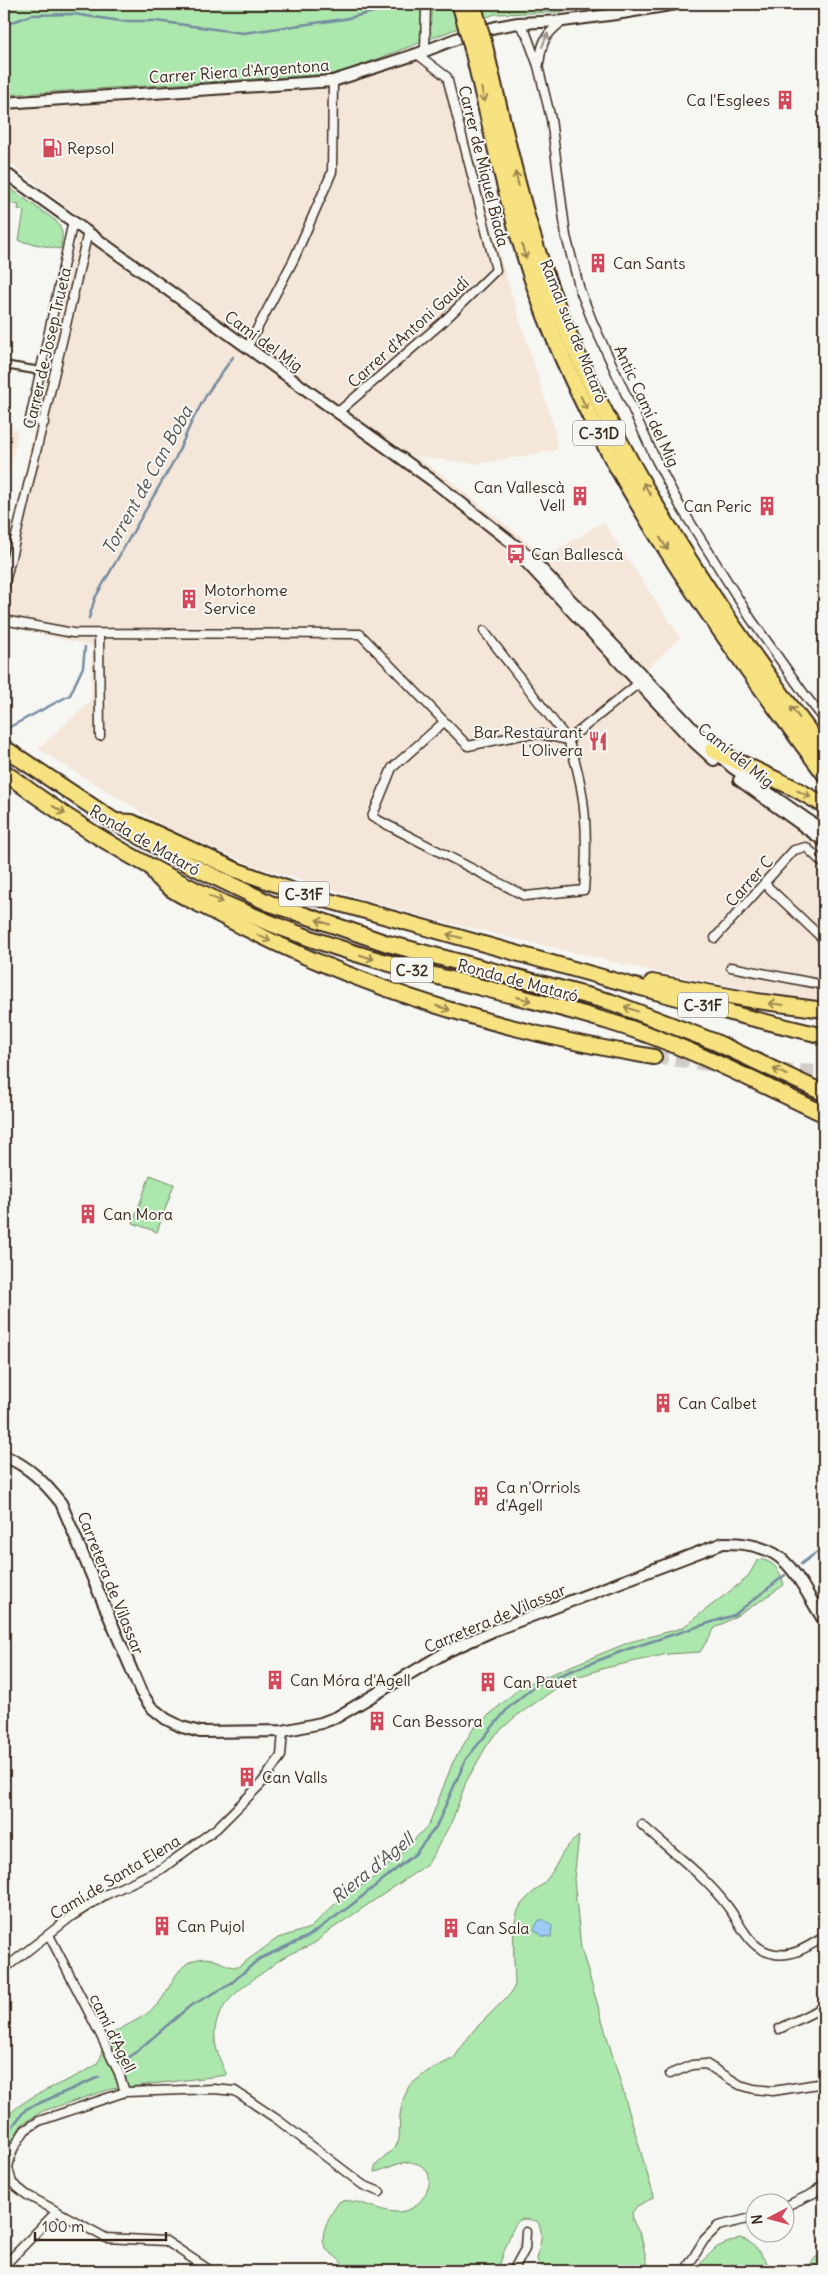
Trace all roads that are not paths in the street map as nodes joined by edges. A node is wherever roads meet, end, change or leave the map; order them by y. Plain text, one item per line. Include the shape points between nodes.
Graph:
1 (426, 4) edge
2 (460, 4) edge
3 (473, 4) edge
4 (676, 4) edge
5 (562, 21) junction
6 (518, 23) junction
7 (478, 46) junction
8 (421, 52) junction
9 (538, 66) junction
10 (333, 81) junction
11 (4, 103) edge
12 (4, 172) edge
13 (73, 221) junction
14 (88, 232) junction
15 (496, 270) joint
16 (247, 348) junction
17 (4, 365) edge
18 (41, 371) junction
19 (337, 413) junction
20 (44, 423) junction
21 (504, 537) junction
22 (4, 587) edge
23 (4, 617) edge
24 (588, 617) junction
25 (484, 631) dead end
26 (99, 634) junction
27 (639, 682) junction
28 (669, 710) junction
29 (824, 719) edge
30 (444, 722) junction
31 (100, 736) dead end
32 (568, 740) junction
33 (4, 748) edge
34 (712, 750) junction
35 (824, 750) edge
36 (4, 772) edge
37 (824, 773) edge
38 (824, 805) edge
39 (803, 815) junction
40 (114, 821) junction
41 (824, 831) edge
42 (824, 836) edge
43 (824, 840) edge
44 (824, 864) edge
45 (151, 867) junction
46 (765, 884) junction
47 (715, 938) dead end
48 (824, 940) edge
49 (731, 968) dead end
50 (597, 976) junction
51 (824, 985) edge
52 (824, 1010) edge
53 (824, 1036) edge
54 (654, 1057) tunnel mouth
55 (824, 1093) edge
56 (824, 1114) edge
57 (4, 1456) edge
58 (824, 1621) edge
59 (283, 1731) junction
60 (642, 1826) dead end
61 (48, 1934) junction
62 (824, 1937) edge
63 (4, 1969) edge
64 (824, 2007) edge
65 (779, 2029) dead end
66 (670, 2074) dead end
67 (824, 2083) edge
68 (125, 2092) junction
69 (824, 2183) edge
70 (380, 2192) dead end
71 (796, 2201) edge
72 (57, 2211) junction
73 (746, 2219) edge
74 (526, 2232) dead end
75 (4, 2266) edge
76 (211, 2271) edge
77 (513, 2271) edge
78 (685, 2271) edge

1 - 8 street
2 - 7 highway, C-31D, bridge
3 - 7 highway, C-31D, bridge
4 - 5 street, Carrer Riera d'Argentona
5 - 6 street, Carrer Riera d'Argentona
9 -> 5 street, Antic Camí del Mig via 543,41
6 - 8 street, Carrer Riera d'Argentona via 461,37
6 - 9 street, Antic Camí del Mig via 526,33
35 -> 7 highway, C-31D via 726,615 683,549 592,389 556,303 533,236
7 -> 37 highway, Ramal sud de Mataró / C-31D via 500,166 527,262 552,334 588,413 673,558 750,673
8 - 10 street, Carrer Riera d'Argentona
8 - 15 street, Carrer de Miquel Biada via 447,77
9 - 29 street, Antic Camí del Mig via 551,119 566,236 592,323 680,506 751,619
10 - 11 street, Carrer Riera d'Argentona
10 - 16 street via 332,172 294,259
12 - 13 street, Camí del Mig
13 - 14 street, Camí del Mig
13 - 18 street
14 - 16 street, Camí del Mig
14 - 20 street, Carrer de Josep Trueta
15 - 19 street, Carrer d'Antoni Gaudí via 444,321
16 - 19 street, Camí del Mig
17 - 18 street
18 - 20 street via 30,420
19 - 21 street, Camí del Mig via 433,481
20 - 22 street, Carrer de Josep Trueta
21 - 24 street, Camí del Mig via 546,572
21 - 27 street, Camí del Mig
23 - 26 street via 9,621 48,629
24 - 27 street, Camí del Mig via 637,675
24 - 28 street, Camí del Mig
25 - 32 street
26 - 30 street via 360,634
26 - 31 street
27 - 28 street, Camí del Mig
27 - 32 street
28 - 34 street, Camí del Mig
28 - 43 street, Camí del Mig via 708,756
30 - 32 street via 468,746 522,735 540,734
30 - 32 street via 392,768 372,817 525,896 584,890 587,841 583,794
33 - 40 highway, Ronda de Mataró / C-32
34 -> 38 highway
34 - 39 street, Camí del Mig
36 -> 45 highway, Ronda de Mataró / C-32
39 - 41 street, Camí del Mig
39 - 42 street, Camí del Mig
50 -> 40 highway, C-31F via 297,892 236,870 132,822
55 -> 40 highway, Ronda de Mataró / C-32 via 715,1042 611,1002 386,943 268,903 188,864
44 - 46 street, Carrer C via 806,847 794,850
45 -> 54 highway via 156,879 185,897 253,933 346,975 454,1011 538,1034
45 -> 56 highway, Ronda de Mataró / C-32 via 213,898 316,941 611,1022 705,1058
46 - 47 street, Carrer C
46 - 48 street
49 - 51 street
52 -> 50 highway via 607,974
50 - 53 highway, C-31F
57 - 59 street, Carretera de Vilassar via 32,1472 61,1503 140,1692 151,1707 166,1719 200,1732
58 - 59 street, Carretera de Vilassar via 784,1560 753,1544 723,1542 495,1630 448,1651 337,1717
59 - 61 street, Camí de Santa Elena via 280,1756 260,1785 217,1828 163,1868 106,1895
60 - 62 street via 718,1894 742,1931 757,1947 775,1954 797,1953
61 - 63 street, Camí de Santa Elena
61 - 68 street, camí d'Agell via 100,2034
64 - 65 street
66 - 67 street via 692,2065 706,2064 740,2085 754,2089 772,2091
68 - 70 street via 235,2090 362,2185
68 - 72 street, camí d'Agell via 38,2121 25,2130 13,2149 8,2167 12,2183 26,2195
69 - 71 street via 814,2193
72 - 75 street
72 - 76 street, camí d'Agell via 106,2238 166,2241
73 - 78 street via 718,2226 704,2240
74 - 77 street via 525,2249

